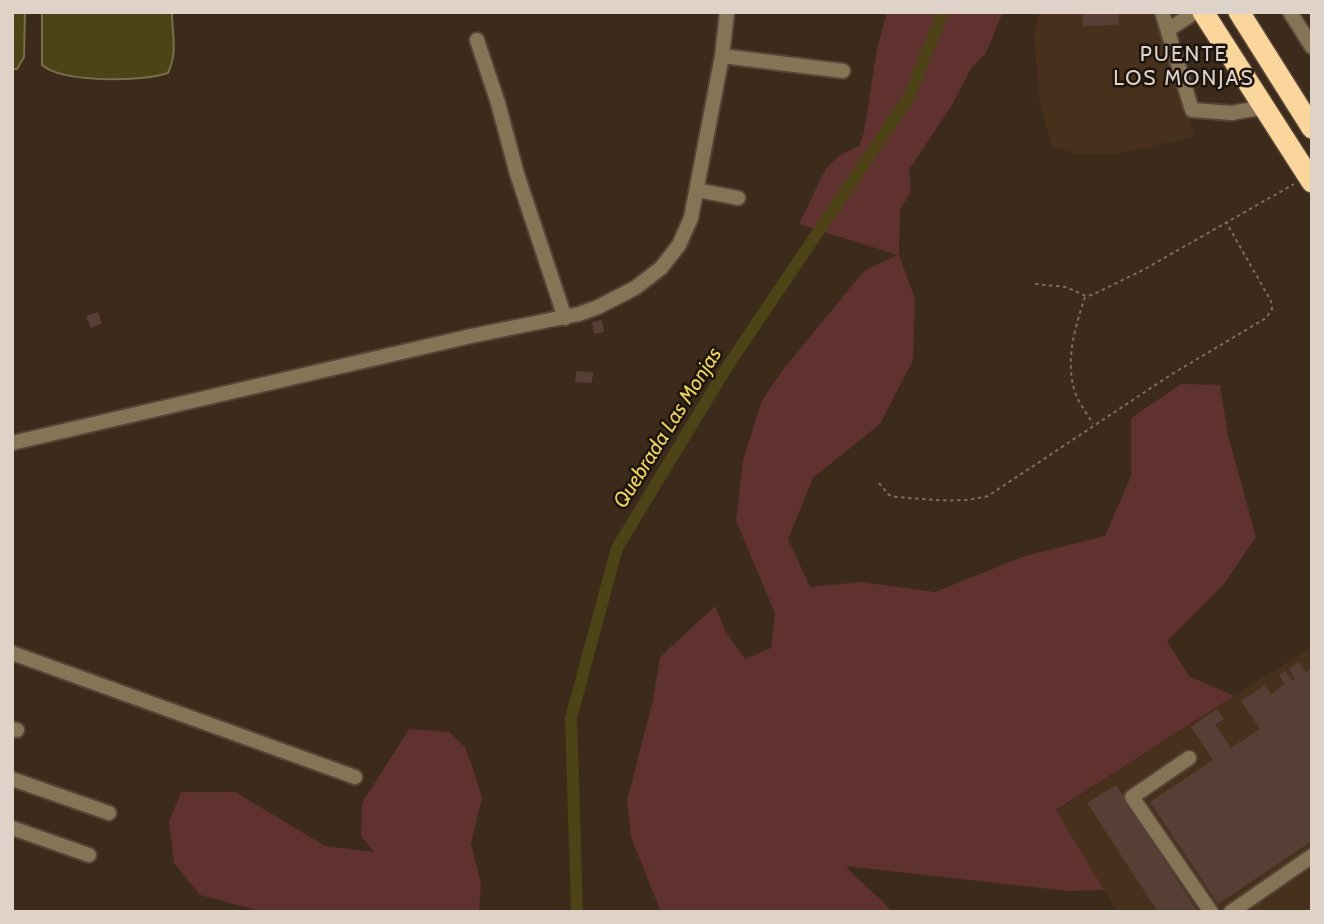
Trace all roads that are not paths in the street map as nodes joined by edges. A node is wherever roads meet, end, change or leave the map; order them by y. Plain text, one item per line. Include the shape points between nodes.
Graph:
1 (726, 12) edge
2 (1162, 12) edge
3 (1195, 12) edge
4 (1203, 12) edge
5 (1239, 12) edge
6 (1290, 12) edge
7 (1168, 30) junction
8 (477, 40) dead end
9 (1312, 47) edge
10 (722, 56) junction
11 (843, 71) dead end
12 (1264, 107) junction
13 (1312, 128) edge
14 (1312, 182) edge
15 (697, 190) junction
16 (738, 198) dead end
17 (565, 318) junction
18 (12, 443) edge
19 (12, 653) edge
20 (1189, 758) dead end
21 (355, 777) dead end
22 (12, 779) edge
23 (110, 813) dead end
24 (12, 828) edge
25 (89, 855) dead end
26 (1312, 856) edge
27 (1211, 912) edge
28 (1231, 912) edge

1 - 10 street
2 - 7 street
3 - 7 street
4 - 12 highway
5 - 13 highway
6 - 9 street
7 - 12 street via 1192,110 1231,113
8 - 17 street
10 - 11 street
10 - 15 street
12 - 14 highway
15 - 16 street
15 - 17 street via 687,231 661,268 635,288
17 - 18 street
19 - 21 street
20 - 27 street via 1132,797
22 - 23 street
24 - 25 street
26 - 28 street

